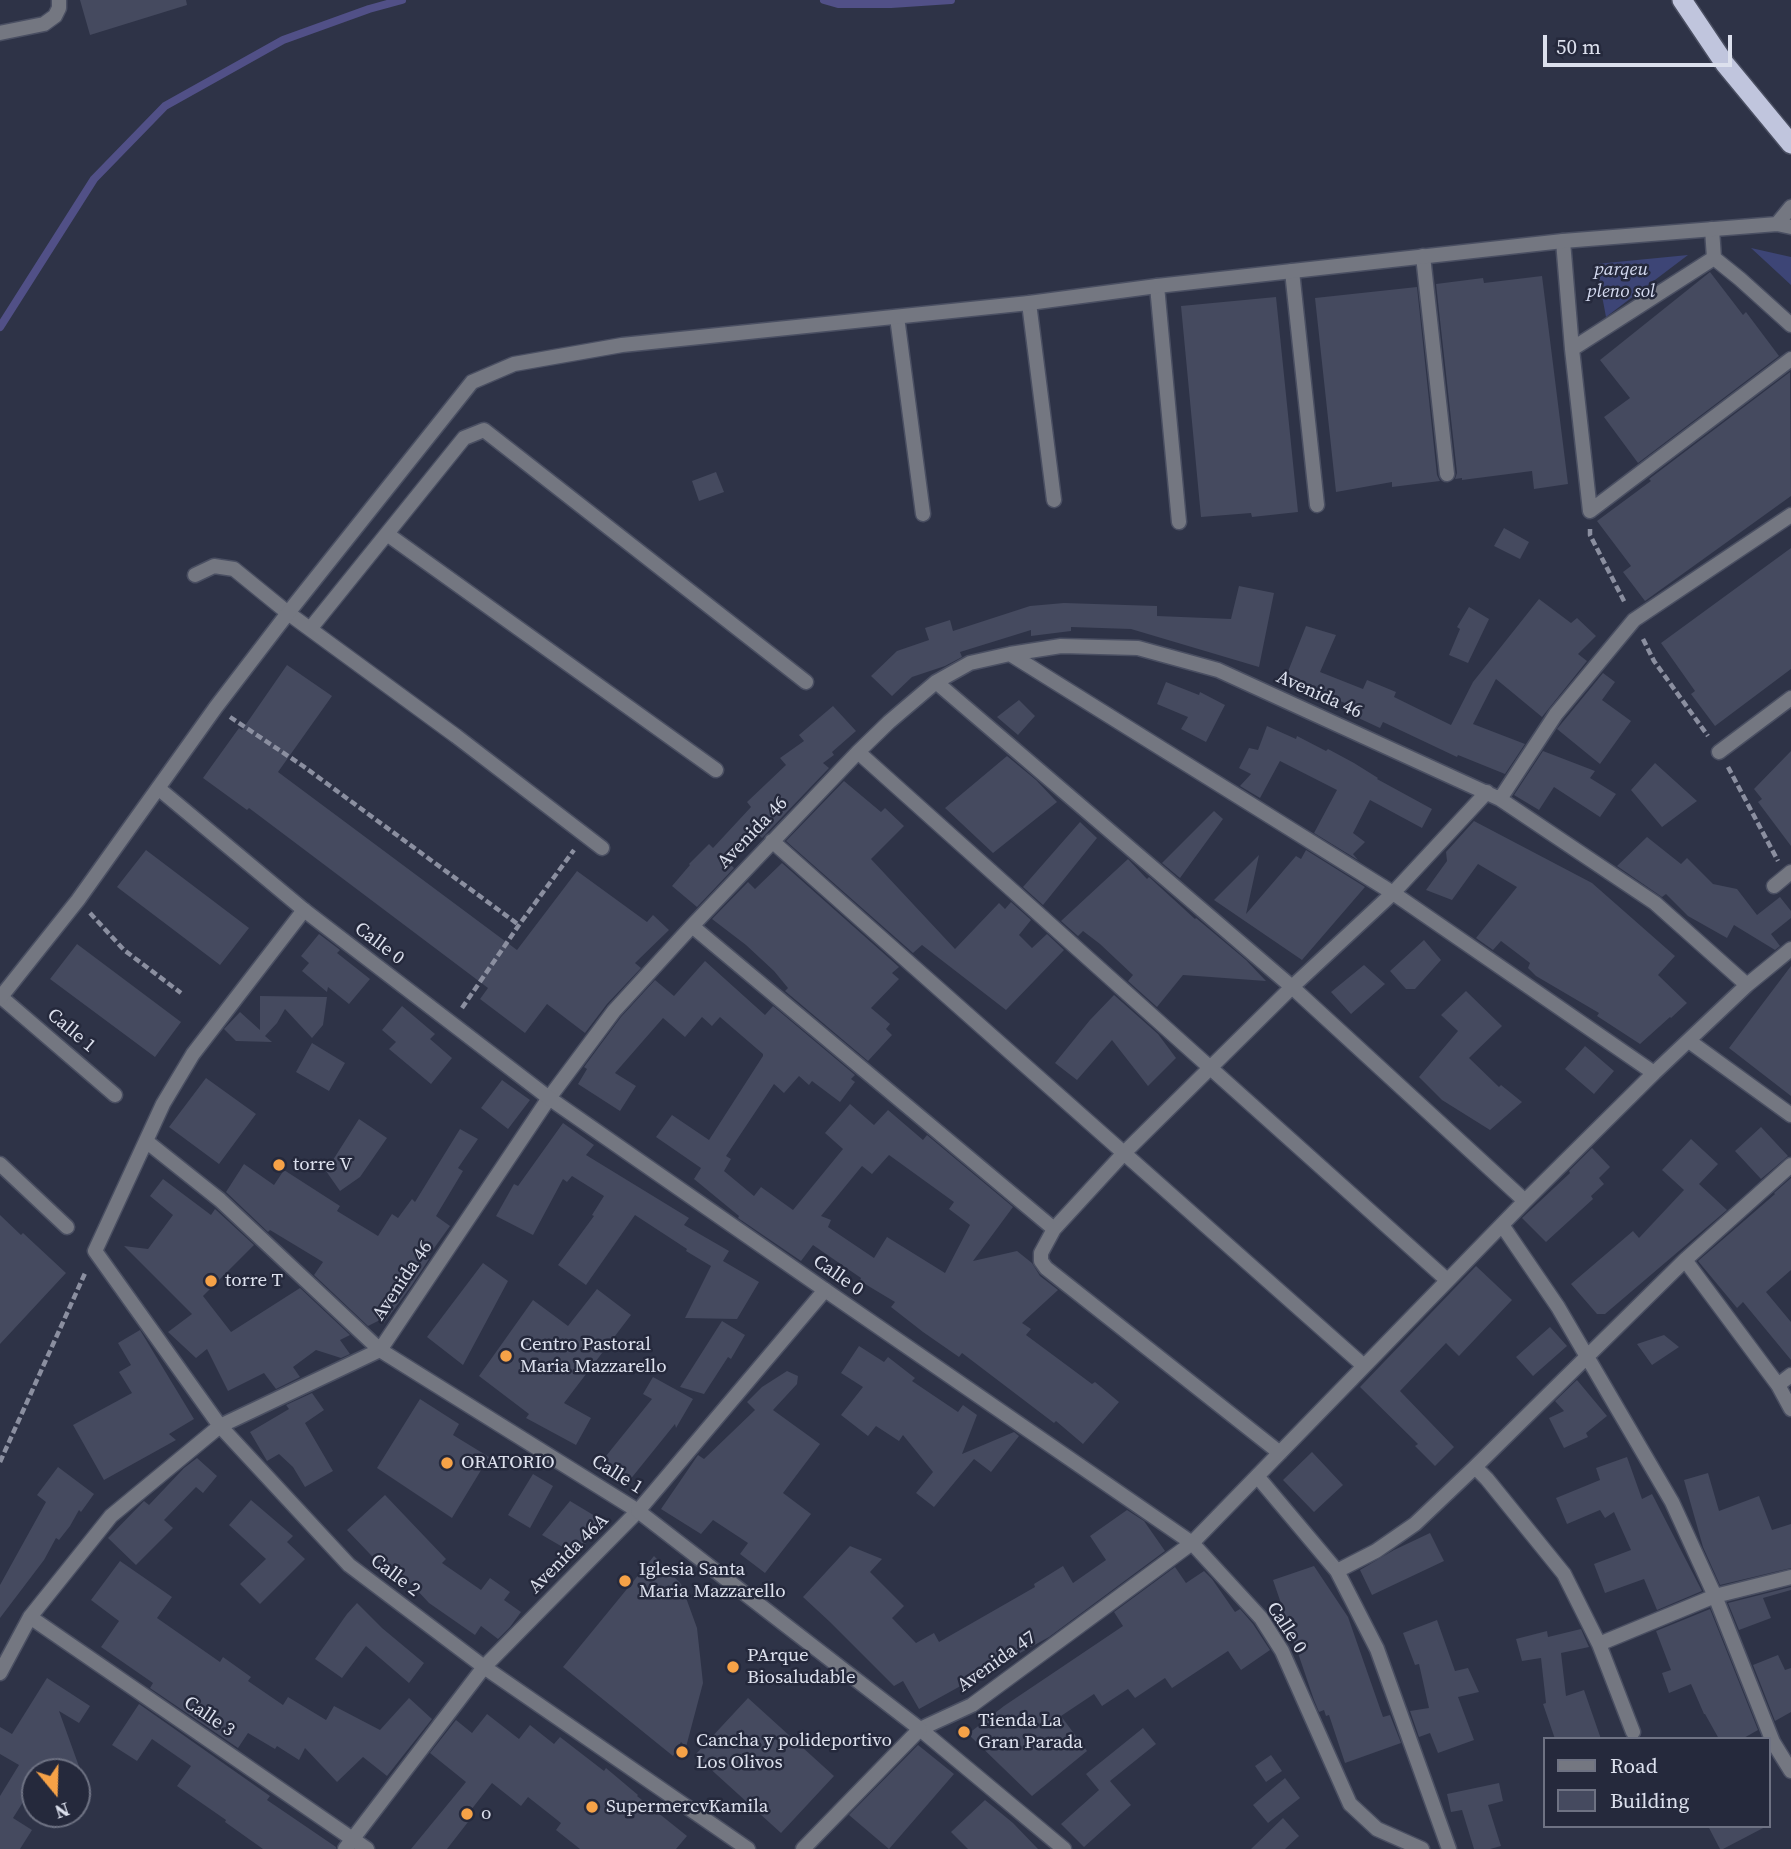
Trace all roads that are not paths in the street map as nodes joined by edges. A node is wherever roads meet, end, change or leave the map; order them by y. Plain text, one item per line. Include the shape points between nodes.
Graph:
1 (59, 0) edge
2 (1682, 0) edge
3 (0, 33) edge
4 (1791, 144) edge
5 (1791, 207) edge
6 (1784, 226) edge
7 (1712, 229) junction
8 (1563, 241) junction
9 (1423, 256) junction
10 (1714, 258) junction
11 (1292, 271) junction
12 (1157, 286) junction
13 (1029, 303) junction
14 (897, 317) junction
15 (1791, 325) edge
16 (1572, 349) junction
17 (1791, 359) edge
18 (1447, 474) dead end
19 (1054, 500) dead end
20 (1317, 505) dead end
21 (923, 514) dead end
22 (1791, 515) edge
23 (1179, 522) dead end
24 (387, 534) junction
25 (195, 575) dead end
26 (288, 612) junction
27 (310, 629) junction
28 (1010, 654) junction
29 (806, 682) dead end
30 (936, 682) junction
31 (1791, 698) edge
32 (858, 752) junction
33 (1719, 752) road end
34 (716, 770) dead end
35 (158, 788) junction
36 (1494, 796) junction
37 (772, 841) junction
38 (602, 848) dead end
39 (1788, 874) edge
40 (1774, 886) dead end
41 (1393, 893) junction
42 (304, 910) junction
43 (692, 926) junction
44 (1788, 956) edge
45 (1747, 985) junction
46 (1292, 987) junction
47 (0, 998) edge
48 (1689, 1041) junction
49 (1210, 1068) junction
50 (1654, 1073) junction
51 (116, 1095) dead end
52 (549, 1098) junction
53 (1791, 1115) edge
54 (146, 1141) junction
55 (1124, 1153) junction
56 (0, 1164) edge
57 (1791, 1165) edge
58 (1525, 1201) junction
59 (1502, 1225) junction
60 (67, 1227) dead end
61 (1055, 1229) junction
62 (1685, 1260) junction
63 (1447, 1280) junction
64 (825, 1290) junction
65 (380, 1350) junction
66 (1587, 1356) junction
67 (1364, 1366) junction
68 (1791, 1375) edge
69 (1779, 1385) junction
70 (1791, 1409) edge
71 (220, 1426) junction
72 (1280, 1453) junction
73 (1475, 1467) junction
74 (1258, 1476) junction
75 (639, 1511) junction
76 (1192, 1544) junction
77 (1337, 1571) junction
78 (1791, 1577) edge
79 (1716, 1596) junction
80 (30, 1618) junction
81 (1599, 1644) junction
82 (484, 1667) junction
83 (0, 1673) edge
84 (920, 1729) junction
85 (1633, 1732) dead end
86 (1791, 1771) edge
87 (349, 1844) edge
88 (367, 1849) edge
89 (748, 1849) edge
90 (803, 1849) edge
91 (1064, 1849) edge
92 (1422, 1849) edge
93 (1450, 1849) edge

1 - 3 street via 55,16 44,24
2 - 4 highway via 1725,64
5 - 6 street
6 - 7 street
7 - 8 street
7 - 10 street
8 - 9 street
8 - 16 street
9 - 11 street
9 - 18 street
10 - 15 street
10 - 16 street
11 - 12 street
11 - 20 street
12 - 13 street
12 - 23 street
13 - 14 street
13 - 19 street
14 - 21 street
14 - 26 street via 622,345 514,364 472,382
16 - 17 street via 1590,511
22 - 36 street via 1634,620
24 - 27 street
24 - 29 street via 464,438 484,430
24 - 34 street
25 - 26 street via 214,566 234,569
26 - 27 street
26 - 35 street
27 - 38 street
28 - 30 street, Avenida 46 via 970,663
28 - 36 street, Avenida 46 via 1061,646 1139,648 1218,670
28 - 41 street
30 - 32 street, Avenida 46
30 - 46 street
31 - 33 street
32 - 37 street, Avenida 46
32 - 49 street
35 - 42 street, Calle 0
35 - 47 street via 78,901
36 - 41 street
36 - 45 street, Avenida 46 via 1655,903
37 - 43 street, Avenida 46
37 - 55 street
39 - 40 street
41 - 46 street
41 - 50 street
42 - 52 street, Calle 0
42 - 54 street via 192,1054
43 - 52 street, Avenida 46 via 614,1011
43 - 61 street
44 - 45 street, Avenida 47
45 - 48 street, Avenida 47
46 - 49 street
46 - 58 street
47 - 51 street, Calle 1
48 - 50 street, Avenida 47
48 - 53 street
49 - 55 street
49 - 63 street
50 - 58 street, Avenida 47
52 - 64 street, Calle 0
52 - 65 street, Avenida 46
54 - 65 street, Calle 1 via 220,1200
54 - 71 street, Calle 2 via 95,1251
55 - 61 street
55 - 67 street
56 - 60 street
57 - 62 street
58 - 59 street, Avenida 47
59 - 63 street, Avenida 47
59 - 66 street
61 - 72 street via 1041,1253 1046,1268
62 - 66 street
62 - 69 street
63 - 67 street, Avenida 47
64 - 75 street, Avenida 46A
64 - 76 street, Calle 0
65 - 71 street, Avenida 46
65 - 75 street, Calle 1
66 - 73 street
66 - 79 street via 1672,1502
67 - 72 street, Avenida 47
68 - 69 street
69 - 70 street
71 - 80 street, Avenida 46 via 111,1516
71 - 82 street, Calle 2 via 349,1565
72 - 74 street, Avenida 47
73 - 77 street via 1415,1524
73 - 81 street via 1564,1574
74 - 76 street, Avenida 47
74 - 77 street
75 - 82 street, Avenida 46A
75 - 84 street, Calle 1
76 - 84 street, Avenida 47 via 972,1705
76 - 92 street, Calle 0 via 1261,1618 1282,1651 1350,1804 1377,1829
77 - 93 street via 1377,1649
78 - 79 street
79 - 81 street
79 - 86 street via 1773,1742
80 - 83 street, Avenida 46
80 - 87 street, Calle 3
81 - 85 street
82 - 87 street, Avenida 46A
82 - 89 street, Calle 2
84 - 90 street, Avenida 47
84 - 91 street, Calle 1
87 - 88 street, Calle 3

